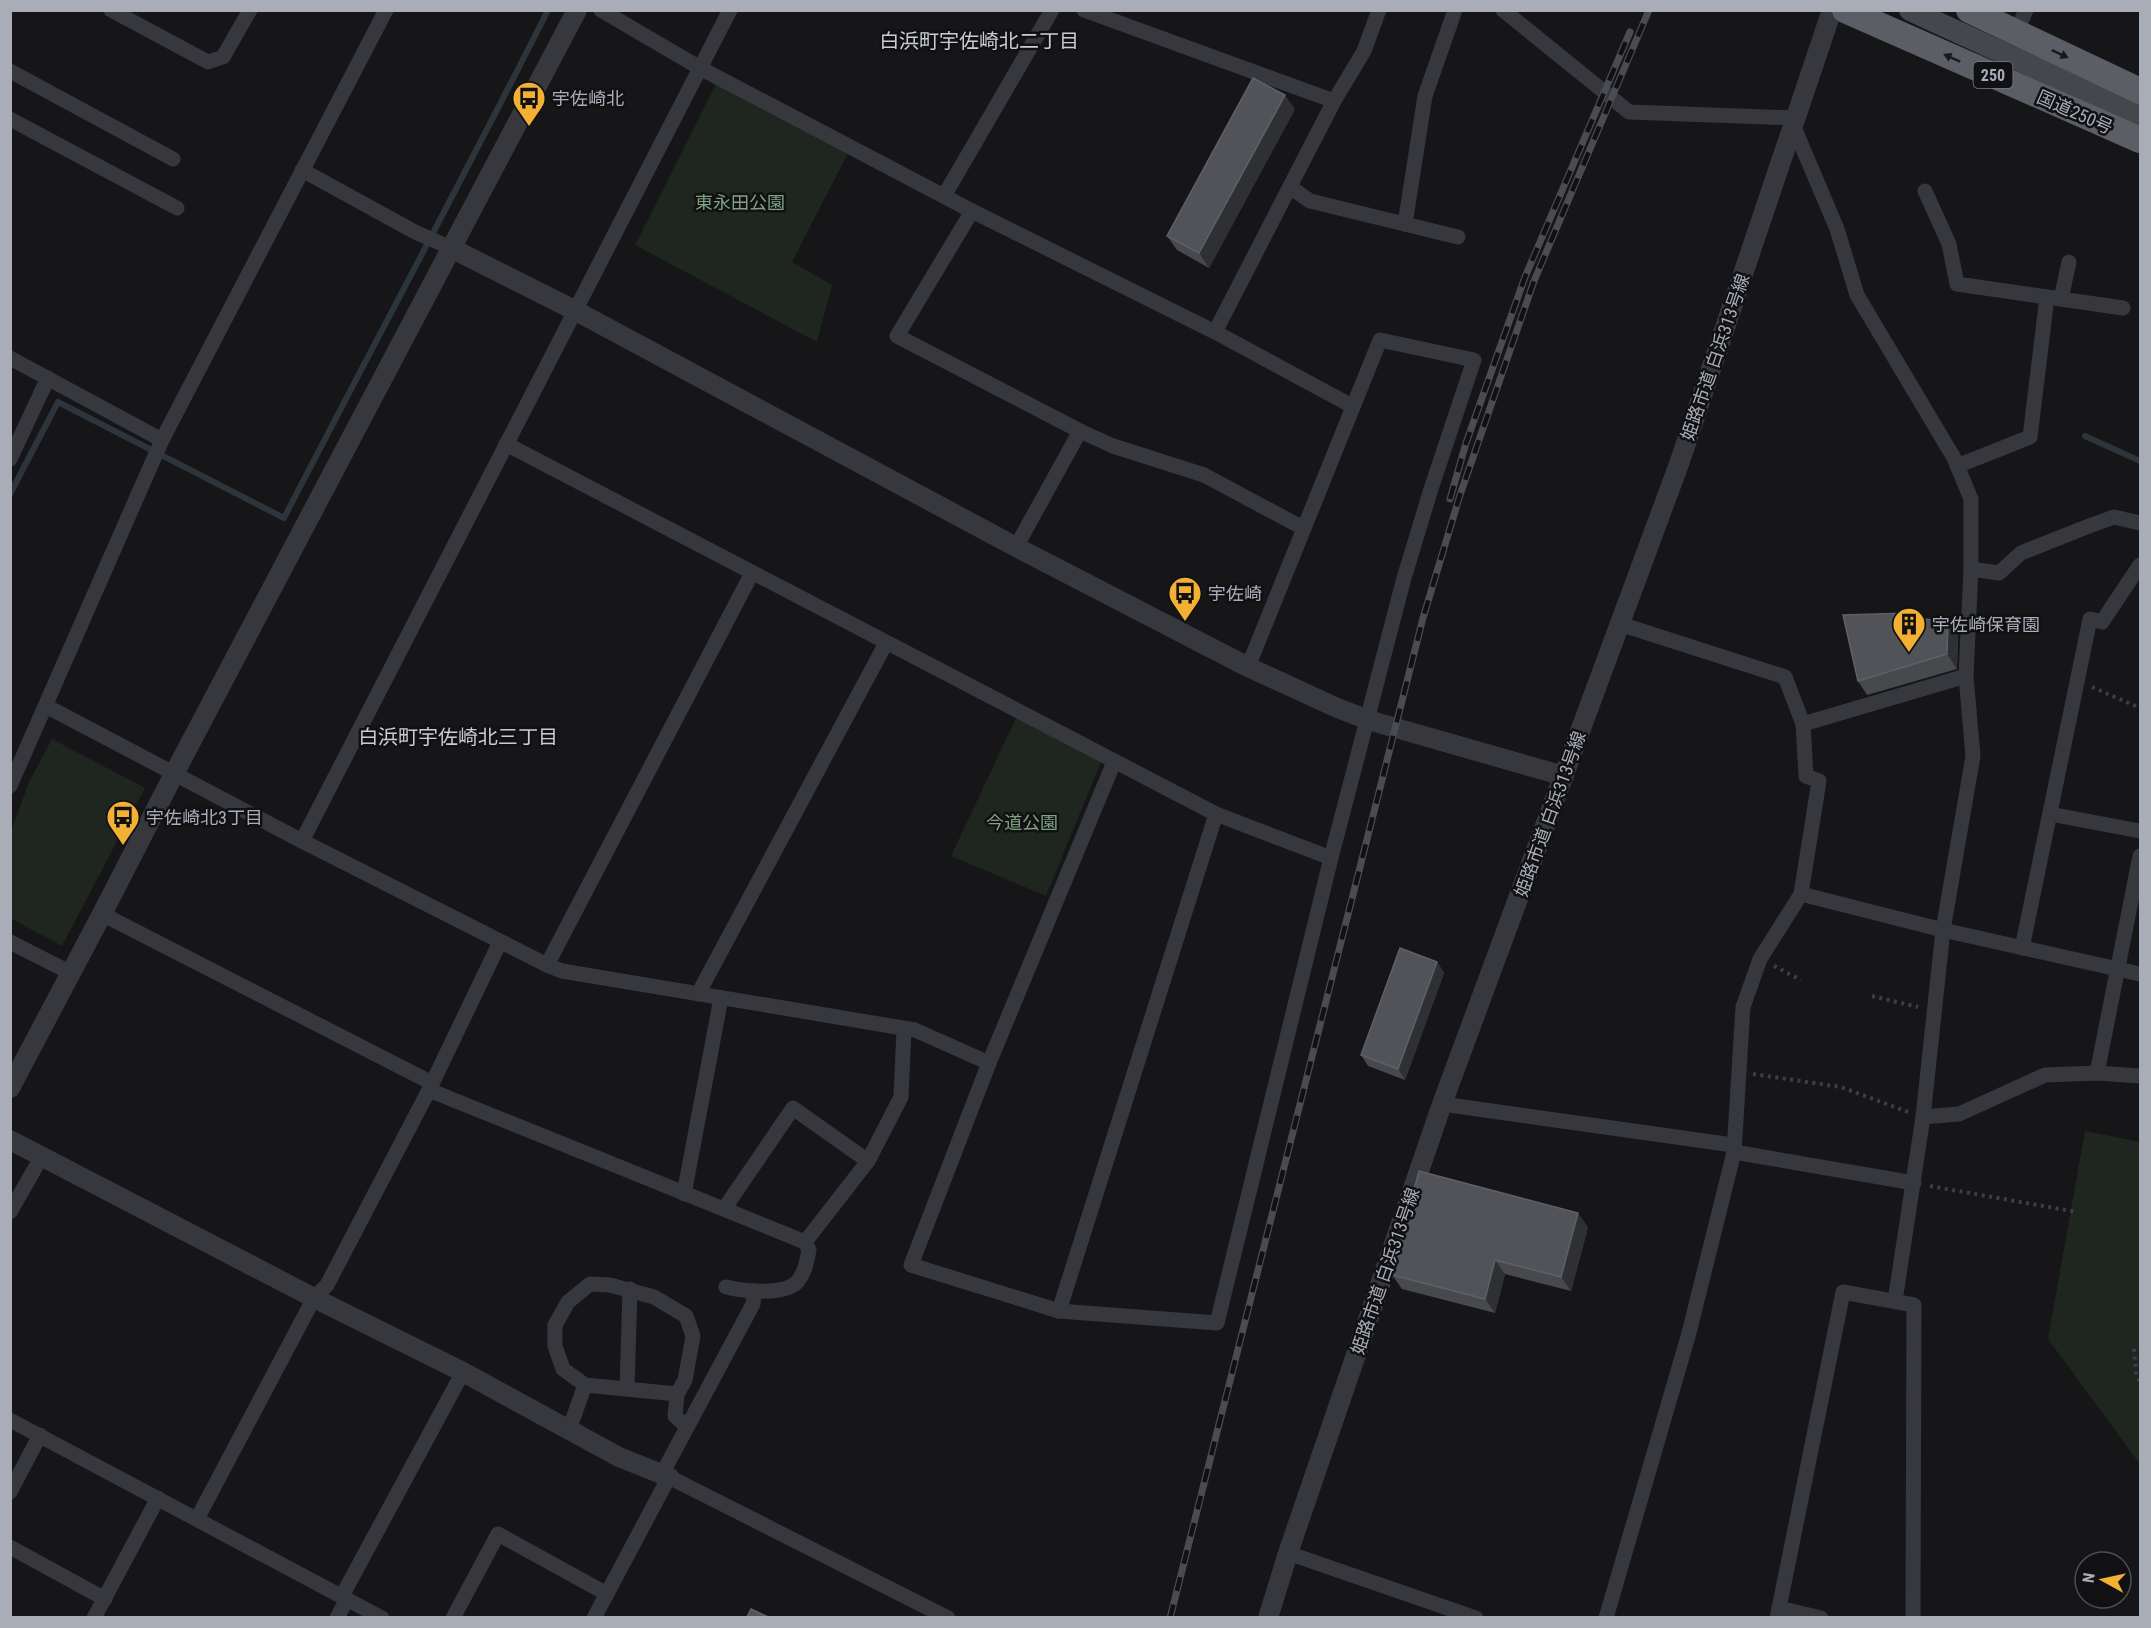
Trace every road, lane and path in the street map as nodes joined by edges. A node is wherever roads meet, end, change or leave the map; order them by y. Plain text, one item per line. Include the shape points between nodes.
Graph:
1 (111, 10) edge
2 (250, 10) edge
3 (386, 10) edge
4 (577, 10) edge
5 (601, 10) edge
6 (730, 10) edge
7 (1052, 10) edge
8 (1084, 10) edge
9 (1379, 10) edge
10 (1455, 10) edge
11 (1503, 10) edge
12 (1832, 10) edge
13 (1845, 10) edge
14 (1969, 10) edge
15 (1920, 15) edge
16 (2021, 22) edge
17 (700, 68) junction
18 (10, 71) edge
19 (2140, 91) edge
20 (1334, 101) junction
21 (2140, 116) edge
22 (10, 119) edge
23 (1795, 122) junction
24 (2140, 140) edge
25 (173, 159) dead end
26 (302, 170) junction
27 (1290, 187) junction
28 (1925, 191) dead end
29 (944, 196) junction
30 (177, 208) dead end
31 (972, 211) junction
32 (1405, 224) junction
33 (1458, 237) dead end
34 (451, 248) junction
35 (2069, 262) dead end
36 (2054, 298) junction
37 (2123, 308) dead end
38 (576, 311) junction
39 (1215, 332) junction
40 (10, 358) edge
41 (48, 378) junction
42 (1352, 406) junction
43 (1080, 431) junction
44 (162, 440) junction
45 (506, 444) junction
46 (10, 459) edge
47 (1957, 466) junction
48 (2140, 523) edge
49 (1303, 528) junction
50 (1016, 547) junction
51 (2140, 565) edge
52 (1971, 568) junction
53 (752, 573) junction
54 (1620, 624) junction
55 (886, 643) junction
56 (1248, 666) junction
57 (1966, 676) junction
58 (2077, 681) junction
59 (46, 706) junction
60 (2140, 708) edge
61 (1368, 720) junction
62 (1803, 724) junction
63 (1114, 762) junction
64 (174, 774) junction
65 (1564, 776) junction
66 (10, 786) edge
67 (2050, 813) junction
68 (1216, 814) junction
69 (2140, 831) edge
70 (302, 841) junction
71 (2140, 856) edge
72 (1331, 858) junction
73 (1801, 894) junction
74 (102, 914) junction
75 (1943, 930) junction
76 (10, 942) edge
77 (500, 942) junction
78 (2022, 948) junction
79 (1760, 959) junction
80 (547, 965) junction
81 (2119, 969) junction
82 (71, 973) junction
83 (2140, 974) edge
84 (1801, 980) dead end
85 (698, 994) junction
86 (1872, 996) dead end
87 (721, 998) junction
88 (1935, 1011) junction
89 (904, 1029) junction
90 (989, 1063) junction
91 (1740, 1072) junction
92 (2097, 1073) junction
93 (2140, 1076) edge
94 (430, 1086) junction
95 (10, 1088) edge
96 (1442, 1104) junction
97 (1923, 1117) junction
98 (10, 1140) edge
99 (1734, 1148) junction
100 (42, 1156) junction
101 (868, 1161) junction
102 (1914, 1183) junction
103 (684, 1194) junction
104 (724, 1209) junction
105 (10, 1212) edge
106 (2077, 1212) dead end
107 (805, 1242) junction
108 (726, 1287) dead end
109 (630, 1290) junction
110 (754, 1291) junction
111 (314, 1298) junction
112 (1895, 1301) junction
113 (1059, 1311) junction
114 (2134, 1349) dead end
115 (463, 1372) junction
116 (2140, 1382) edge
117 (585, 1385) junction
118 (627, 1389) junction
119 (677, 1394) junction
120 (10, 1420) edge
121 (687, 1427) junction
122 (569, 1430) junction
123 (40, 1435) junction
124 (666, 1476) junction
125 (10, 1492) edge
126 (158, 1498) junction
127 (197, 1519) junction
128 (10, 1547) edge
129 (1288, 1553) junction
130 (607, 1594) junction
131 (344, 1598) junction
132 (105, 1599) junction
133 (919, 1603) junction
134 (1778, 1613) edge
135 (94, 1617) edge
136 (337, 1617) edge
137 (382, 1617) edge
138 (453, 1617) edge
139 (594, 1617) edge
140 (912, 1617) edge
141 (948, 1617) edge
142 (1268, 1617) edge
143 (1476, 1617) edge
144 (1606, 1617) edge
145 (1821, 1617) edge
146 (1912, 1617) edge

1 - 2 street via 208,62 223,57
3 - 26 street
4 - 34 street
5 - 17 street
6 - 17 street
7 - 29 street
8 - 20 street
9 - 20 street via 1364,51
10 - 32 street via 1425,96
11 - 23 street via 1629,112
12 - 23 street, 姫路市道 白浜313号線
24 -> 13 highway, 国道250号 / 250
14 - 16 highway
15 - 21 main road
16 -> 19 highway
17 - 29 street
17 - 38 street
18 - 25 street
20 - 27 street
22 - 30 street
23 - 47 street via 1837,228 1857,295
23 - 54 street, 姫路市道 白浜313号線 via 1679,464
26 - 34 street
26 - 44 street
27 - 32 street via 1310,201
27 - 39 street
28 - 36 street via 1948,244 1957,284
29 - 31 street
31 - 39 street
31 - 43 street via 897,336
32 - 33 street
34 - 38 street
34 - 64 street
35 - 36 street
36 - 37 street
36 - 47 street via 2030,437
38 - 45 street
38 - 50 street
39 - 42 street
40 - 41 street
41 - 44 street
41 - 46 street
42 - 49 street
42 - 61 street via 1380,340 1474,360 1404,578
43 - 49 street via 1113,446 1204,475
43 - 50 street
44 - 59 street
45 - 53 street
45 - 70 street
47 - 52 street via 1971,500
48 - 52 street via 2114,518 2021,553 1999,573
49 - 56 street
50 - 56 street
51 - 58 street via 2102,622 2090,619
52 - 57 street
53 - 55 street
53 - 80 street
54 - 62 street via 1785,677
54 - 65 street, 姫路市道 白浜313号線
55 - 63 street
55 - 85 street
56 - 61 street
57 - 62 street
57 - 75 street via 1973,756
58 - 60 path
58 - 67 street
59 - 64 street
59 - 66 street
61 - 65 street
61 - 72 street
62 - 73 street via 1806,776 1819,781
63 - 68 street
63 - 90 street
64 - 70 street
64 - 74 street
65 - 96 street, 姫路市道 白浜313号線
67 - 69 street
67 - 78 street
68 - 72 street
68 - 113 street
70 - 77 street
71 - 81 street
72 - 113 street via 1217,1323
73 - 75 street
73 - 79 street
74 - 82 street
74 - 94 street
75 - 78 street
75 - 88 street
76 - 82 street
77 - 80 street
77 - 94 street
78 - 81 street
79 - 84 path
79 - 91 street via 1743,1007
80 - 85 street via 562,971
81 - 83 street
81 - 92 street
82 - 95 street
85 - 87 street
86 - 88 path
87 - 89 street
87 - 103 street
88 - 97 street
89 - 90 street via 915,1030
89 - 101 street via 901,1097
90 - 113 street via 911,1265
91 - 97 path via 1842,1087
91 - 99 street
92 - 93 street
92 - 97 street via 2045,1075 1959,1114
94 - 103 street
94 - 111 street via 327,1285
96 - 99 street
96 - 129 street, 姫路市道 白浜313号線
97 - 102 street
98 - 100 street
99 - 102 street
99 - 144 street via 1689,1333
100 - 105 street
100 - 111 street
101 - 104 street via 793,1108
101 - 107 street
102 - 106 path
102 - 112 street
103 - 104 street
104 - 107 street
107 - 110 street via 809,1250 805,1270 797,1283 782,1290
108 - 110 street
109 - 117 street via 591,1284 568,1302 555,1324 555,1346 563,1369
109 - 118 street
109 - 119 street via 654,1297 686,1316 693,1336 691,1354
110 - 121 street via 753,1304
111 - 115 street
111 - 127 street
112 - 134 street via 1843,1292
112 - 146 street via 1914,1305
114 - 116 path
115 - 122 street
115 - 131 street
117 - 118 street
117 - 122 street
118 - 119 street
119 - 121 street via 675,1416
120 - 123 street
121 - 124 street
122 - 124 street
123 - 125 street
123 - 126 street
124 - 130 street
124 - 133 street
126 - 127 street
126 - 132 street
127 - 131 street
128 - 132 street
129 - 142 street, 姫路市道 白浜313号線
129 - 143 street
130 - 138 street via 498,1534
130 - 139 street
131 - 136 street
131 - 137 street
132 - 135 street
133 - 140 street
133 - 141 street
134 - 145 street

